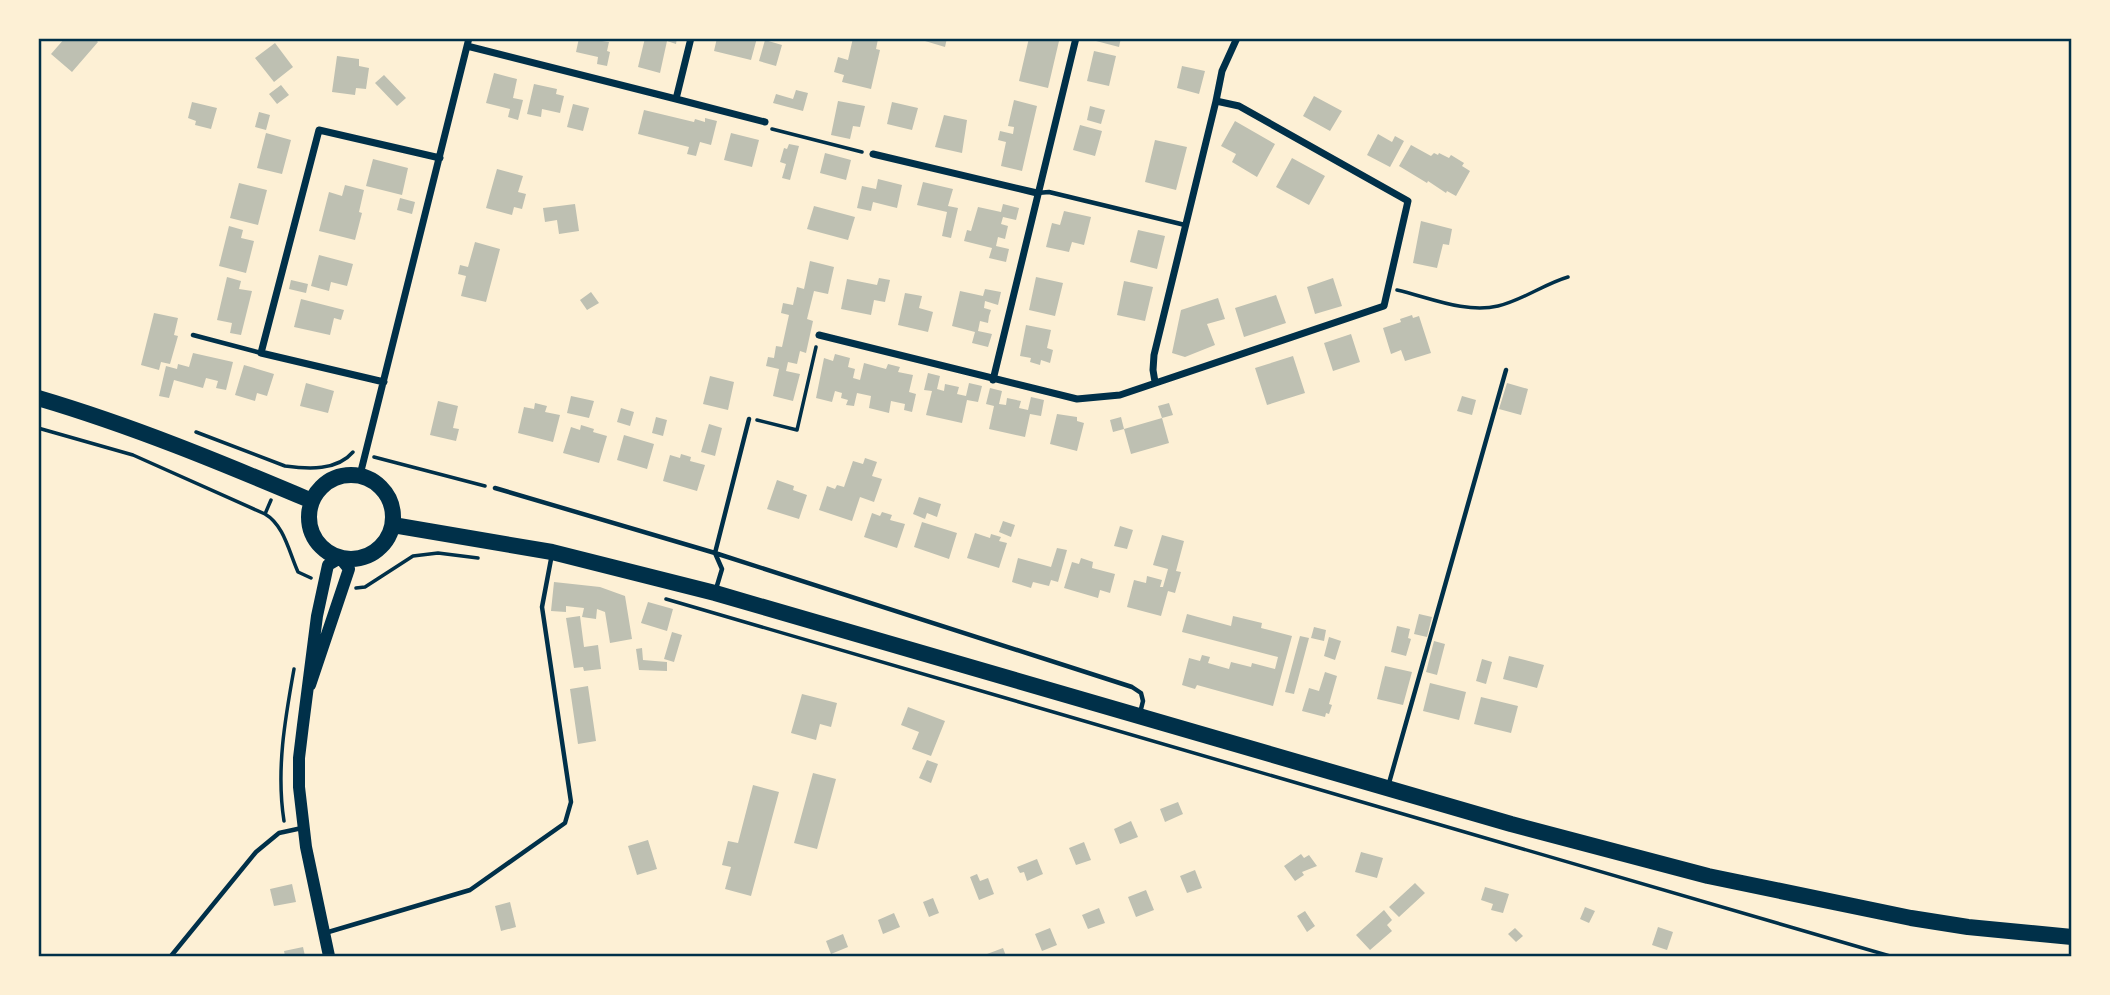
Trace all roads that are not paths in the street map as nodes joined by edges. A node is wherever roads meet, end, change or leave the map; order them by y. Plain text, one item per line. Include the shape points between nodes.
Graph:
1 (691, 38) edge
2 (1076, 38) edge
3 (1237, 38) edge
4 (468, 42) edge
5 (676, 99) junction
6 (1216, 100) junction
7 (765, 122) road end
8 (873, 154) road end
9 (440, 158) junction
10 (1037, 193) junction
11 (1185, 225) junction
12 (193, 335) dead end
13 (819, 335) road end
14 (261, 353) junction
15 (1506, 370) dead end
16 (993, 380) junction
17 (384, 382) junction
18 (1155, 382) junction
19 (38, 398) edge
20 (749, 419) road end
21 (360, 475) junction
22 (495, 488) road end
23 (312, 500) junction
24 (393, 525) junction
25 (552, 552) junction
26 (715, 553) junction
27 (340, 558) junction
28 (715, 593) junction
29 (310, 685) junction
30 (1139, 716) junction
31 (1387, 788) junction
32 (303, 827) junction
33 (324, 933) junction
34 (2071, 937) edge
35 (170, 957) edge
36 (329, 957) edge

1 - 5 street
2 - 10 street
3 - 6 street via 1222,71
4 - 5 street
4 - 9 street
5 - 7 street
6 - 11 street
6 - 18 street via 1239,106 1408,201 1384,306
8 - 10 street
9 - 14 street via 319,130
9 - 17 street
10 - 11 lane via 1049,192
10 - 16 street
11 - 18 street via 1154,355
12 - 14 lane
13 - 16 street
14 - 17 street
15 - 31 lane
16 - 18 street via 1077,399 1120,395
17 - 21 street
19 - 23 main road via 176,444
20 - 26 lane
21 - 23 main road via 331,480
21 - 24 main road via 386,492
22 - 26 lane
23 - 27 main road via 313,535 324,550
24 - 25 main road
24 - 27 main road via 384,545 375,552 365,558
25 - 28 main road
25 - 33 lane via 542,607 571,802 565,823 470,890
26 - 28 lane via 722,569
26 - 30 lane via 1132,687 1143,701
27 - 29 street via 328,565 324,581
27 - 29 street via 349,569
28 - 30 main road
29 - 32 street via 299,758
30 - 31 main road
31 - 34 main road via 1633,857 1804,898 1959,925
32 - 33 street
32 - 35 lane via 285,830 256,852
33 - 36 street

